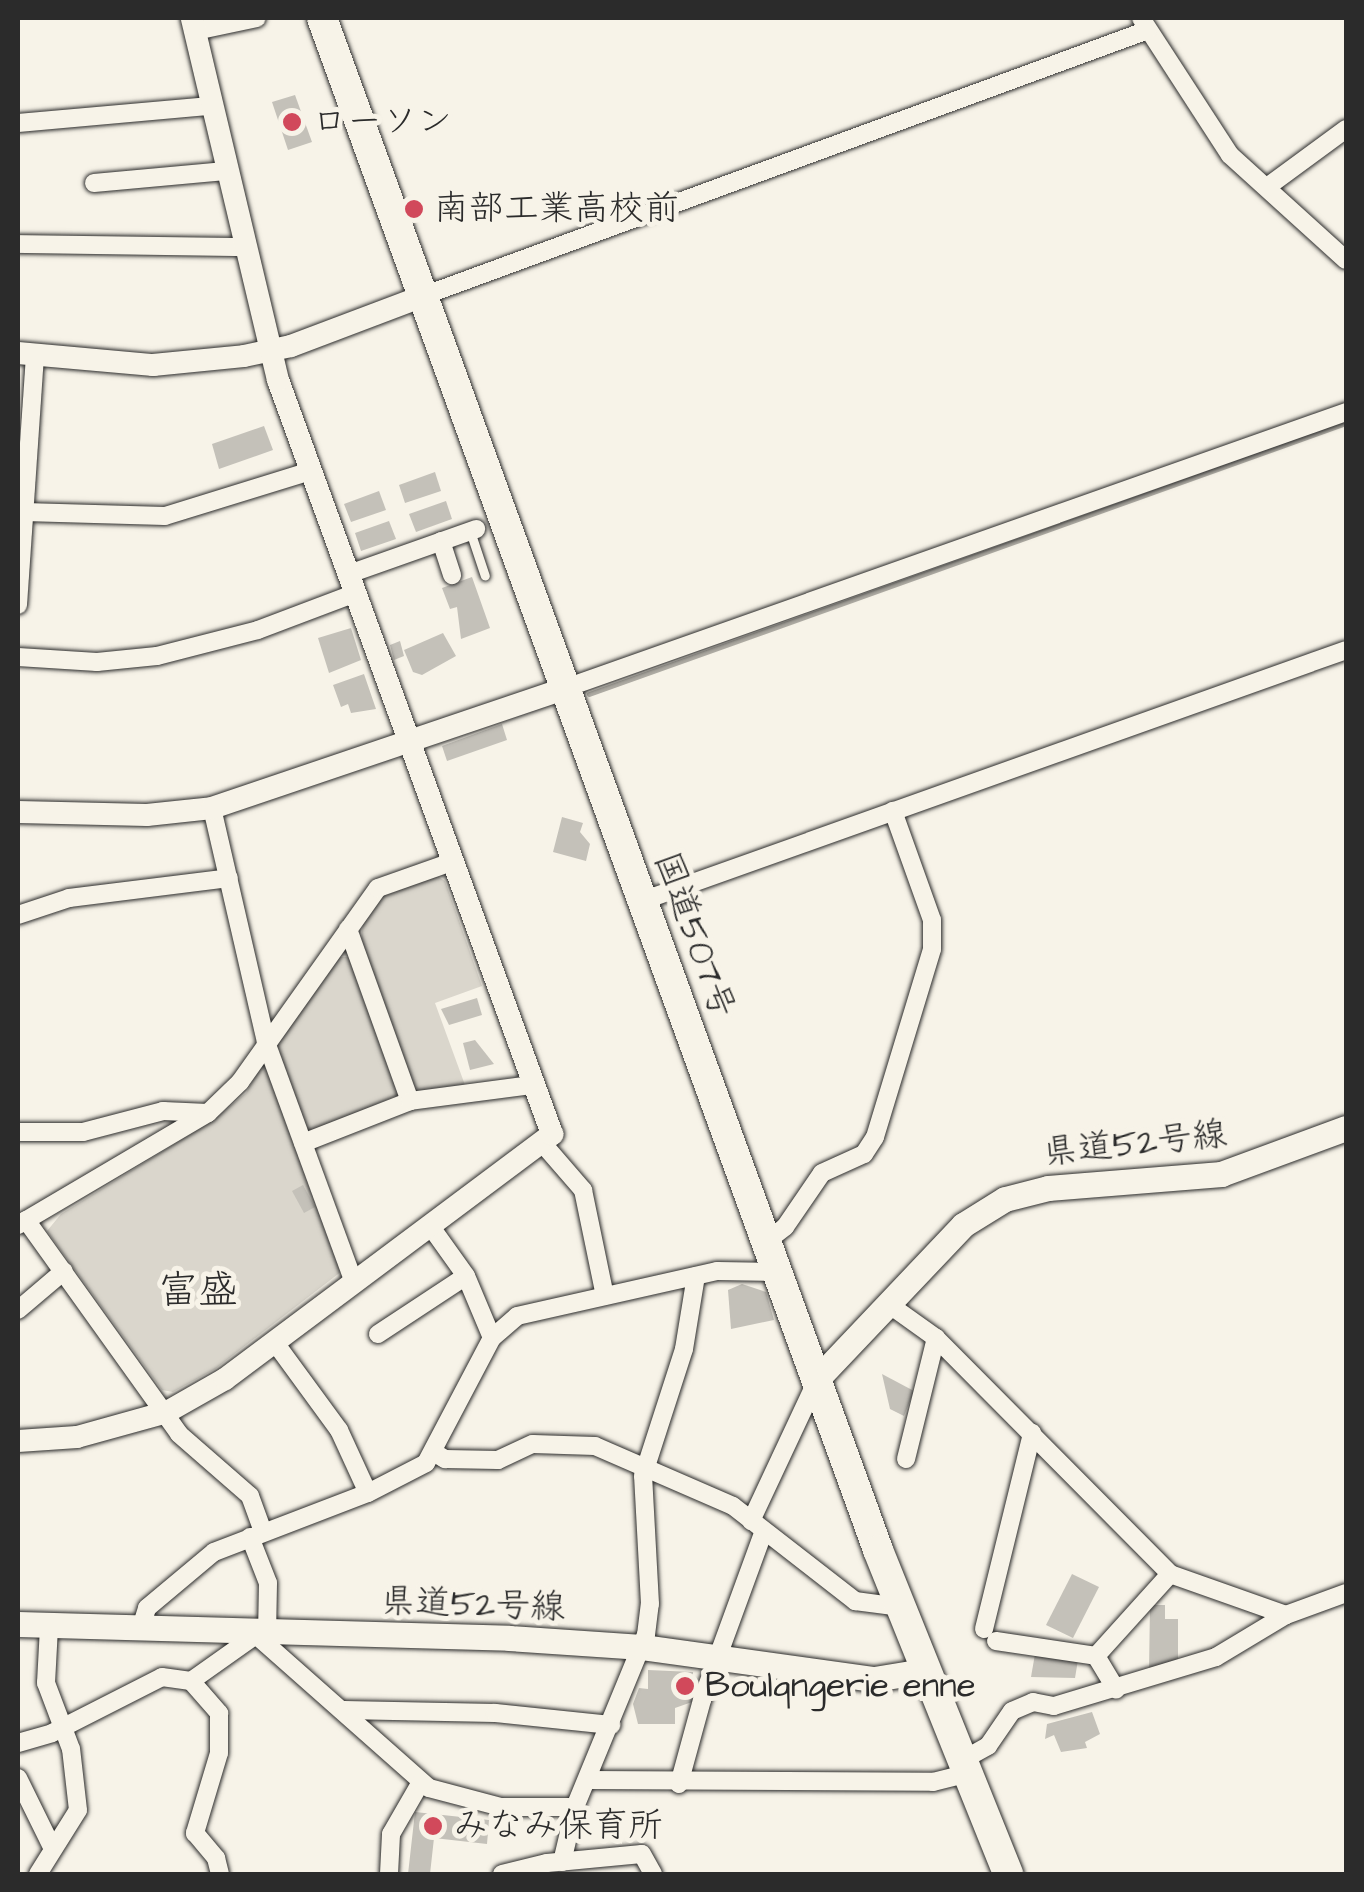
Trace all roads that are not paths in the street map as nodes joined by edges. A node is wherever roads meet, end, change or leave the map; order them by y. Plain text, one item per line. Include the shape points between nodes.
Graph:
1 (258, 18) edge
2 (322, 18) edge
3 (194, 24) edge
4 (1144, 24) edge
5 (210, 106) junction
6 (18, 123) edge
7 (1346, 129) edge
8 (226, 171) junction
9 (94, 182) dead end
10 (1267, 187) junction
11 (18, 244) edge
12 (244, 247) junction
13 (1346, 260) edge
14 (424, 296) junction
15 (269, 352) junction
16 (26, 354) edge
17 (1346, 412) edge
18 (310, 471) junction
19 (24, 512) junction
20 (473, 530) joint
21 (441, 541) junction
22 (452, 575) dead end
23 (485, 576) dead end
24 (352, 584) junction
25 (18, 604) edge
26 (1346, 650) edge
27 (18, 656) edge
28 (563, 688) junction
29 (408, 739) junction
30 (212, 808) junction
31 (893, 811) junction
32 (18, 812) edge
33 (452, 862) junction
34 (229, 878) junction
35 (642, 901) junction
36 (18, 915) edge
37 (348, 929) junction
38 (266, 1042) junction
39 (532, 1085) junction
40 (410, 1101) junction
41 (208, 1113) junction
42 (1346, 1128) edge
43 (18, 1132) edge
44 (303, 1143) junction
45 (544, 1146) junction
46 (22, 1223) edge
47 (432, 1227) junction
48 (766, 1240) junction
49 (64, 1271) junction
50 (778, 1272) junction
51 (466, 1276) junction
52 (696, 1276) junction
53 (354, 1283) junction
54 (605, 1296) junction
55 (887, 1303) junction
56 (18, 1310) edge
57 (378, 1334) dead end
58 (492, 1338) junction
59 (936, 1338) junction
60 (276, 1344) junction
61 (818, 1378) junction
62 (166, 1412) junction
63 (1032, 1433) junction
64 (18, 1441) edge
65 (435, 1453) junction
66 (906, 1459) dead end
67 (645, 1464) junction
68 (368, 1492) junction
69 (757, 1527) junction
70 (256, 1534) junction
71 (1170, 1574) junction
72 (1346, 1593) edge
73 (900, 1607) junction
74 (1286, 1615) junction
75 (18, 1624) edge
76 (49, 1627) junction
77 (140, 1631) junction
78 (262, 1635) junction
79 (642, 1647) junction
80 (1096, 1656) junction
81 (716, 1658) junction
82 (924, 1671) junction
83 (192, 1681) junction
84 (1116, 1690) junction
85 (344, 1710) junction
86 (611, 1725) junction
87 (62, 1726) junction
88 (18, 1742) edge
89 (964, 1768) junction
90 (18, 1778) edge
91 (588, 1780) junction
92 (421, 1782) junction
93 (679, 1784) junction
94 (575, 1807) junction
95 (54, 1849) junction
96 (562, 1862) junction
97 (38, 1874) edge
98 (220, 1874) edge
99 (389, 1874) edge
100 (502, 1874) edge
101 (653, 1874) edge
102 (1008, 1874) edge

1 - 3 street
2 - 14 highway, 国道507号
3 - 5 street
4 - 10 street via 1230,155
4 - 14 street
5 - 6 street
5 - 8 street
7 - 10 street
8 - 9 street
8 - 12 street
10 - 13 street
11 - 12 street
12 - 15 street
14 - 15 street
14 - 28 highway, 国道507号
15 - 16 street via 153,366
15 - 18 street
16 - 19 street
17 - 28 street
18 - 19 street via 165,516
18 - 24 street
19 - 25 street
20 - 21 street
20 - 23 lane
21 - 22 street
21 - 24 street
24 - 27 street via 258,630 158,656 97,662
24 - 29 street
26 - 31 street
28 - 29 street
28 - 35 highway, 国道507号
29 - 30 street
29 - 33 street
30 - 32 street via 147,816
30 - 34 street
31 - 35 street
31 - 48 street via 932,920 932,950 876,1138 864,1154 822,1173 785,1227
33 - 37 street via 378,888
33 - 39 street
34 - 36 street via 69,898
34 - 38 street
35 - 48 highway, 国道507号
37 - 38 street
37 - 40 street
38 - 41 street via 240,1082
38 - 44 street
39 - 40 street
39 - 45 street via 552,1134
40 - 44 street
41 - 43 street via 163,1111 83,1132
41 - 46 street
42 - 55 main road, 県道52号線 via 1221,1174 1048,1188 1006,1199 963,1225
44 - 53 street
45 - 47 street
45 - 54 street via 583,1190
46 - 49 street
47 - 51 street
47 - 53 street
48 - 50 highway, 国道507号
49 - 56 street
49 - 62 street
50 - 52 street
50 - 61 highway, 国道507号
51 - 57 street
51 - 58 street
52 - 54 street
52 - 67 street via 684,1350
53 - 60 street
54 - 58 street via 516,1316
55 - 59 street
55 - 61 main road, 県道52号線
58 - 65 street
59 - 63 street
59 - 66 street
60 - 62 street
60 - 68 street via 340,1430
61 - 69 street
61 - 73 highway, 国道507号
62 - 64 street via 77,1437
62 - 70 street via 195,1450 250,1496
63 - 71 street
63 - 80 street via 989,1635
65 - 67 street via 445,1460 498,1460 533,1444 585,1443
65 - 68 street via 413,1472
67 - 69 street
67 - 79 street via 650,1604
68 - 70 street
69 - 73 street via 855,1601
69 - 81 street
70 - 77 street via 192,1567 147,1608
70 - 78 street via 268,1583
71 - 74 street
71 - 80 street
72 - 74 street
73 - 82 highway, 国道507号
74 - 84 street via 1216,1656
75 - 76 main road, 県道52号線
76 - 77 main road, 県道52号線
76 - 87 street via 46,1682
77 - 78 main road, 県道52号線
78 - 79 main road, 県道52号線
78 - 83 street
78 - 85 street
79 - 81 main road, 県道52号線
79 - 86 street
80 - 84 street
81 - 82 main road, 県道52号線 via 874,1679
81 - 93 street
82 - 89 highway, 国道507号
83 - 87 street via 162,1677
83 - 98 street via 219,1713 219,1752 195,1833
84 - 89 street via 1012,1711
85 - 86 street via 495,1713
85 - 92 street
86 - 91 street
87 - 88 street
87 - 95 street via 78,1810
89 - 93 street via 933,1782
89 - 102 highway, 国道507号
90 - 95 street
91 - 93 street
91 - 94 street
92 - 94 street via 475,1803
92 - 99 street via 391,1834
94 - 96 street
95 - 97 street
96 - 100 street
96 - 101 street via 642,1854

